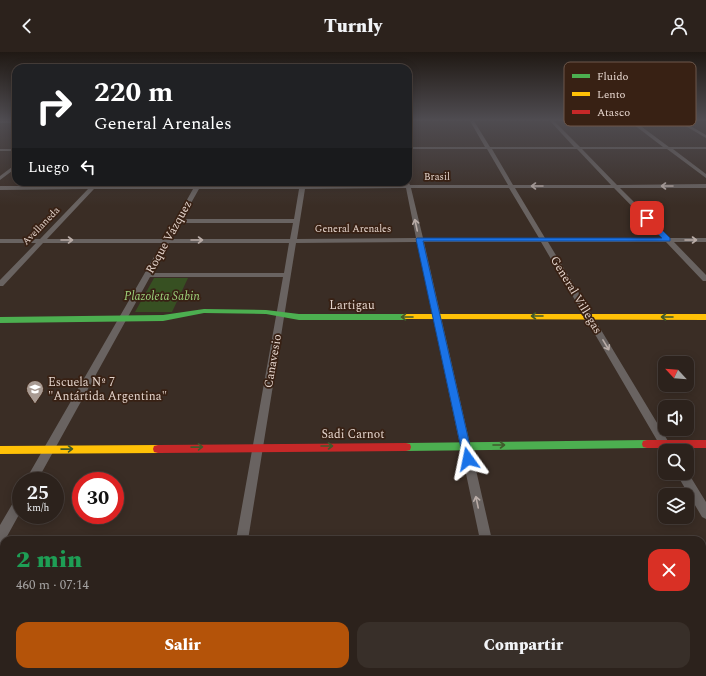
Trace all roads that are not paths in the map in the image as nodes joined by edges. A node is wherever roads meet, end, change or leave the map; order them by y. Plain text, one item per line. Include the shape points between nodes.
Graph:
1 (489, 148) edge
2 (578, 148) edge
3 (668, 148) edge
4 (0, 150) edge
5 (12, 150) edge
6 (12, 169) edge
7 (706, 176) edge
8 (0, 178) edge
9 (412, 184) edge
10 (163, 186) edge
11 (197, 186) edge
12 (303, 186) edge
13 (407, 186) edge
14 (511, 186) junction
15 (615, 186) junction
16 (706, 186) edge
17 (0, 188) edge
18 (92, 188) junction
19 (178, 222) junction
20 (297, 222) junction
21 (420, 239) junction
22 (543, 239) junction
23 (42, 240) junction
24 (167, 240) junction
25 (294, 240) junction
26 (668, 240) junction
27 (706, 240) edge
28 (0, 241) edge
29 (147, 275) junction
30 (288, 275) junction
31 (706, 279) edge
32 (0, 284) edge
33 (281, 313) junction
34 (589, 316) junction
35 (437, 317) junction
36 (706, 317) edge
37 (123, 319) junction
38 (0, 320) edge
39 (665, 444) edge
40 (706, 444) edge
41 (694, 445) edge
42 (465, 446) junction
43 (258, 447) junction
44 (658, 448) edge
45 (49, 449) junction
46 (0, 450) edge
47 (36, 472) edge
48 (686, 480) edge
49 (706, 513) edge
50 (12, 516) edge
51 (1, 536) edge
52 (243, 536) edge
53 (485, 536) edge

1 - 14 street, General Villegas
2 - 15 street
3 - 7 street
4 - 5 street
6 - 8 street
9 - 14 street, Brasil
10 - 18 street, Brasil
11 - 19 street, Roque Vázquez
12 - 20 street, Canavesio
21 -> 13 street
15 -> 14 street, Brasil
14 - 22 street, General Villegas
16 -> 15 street, Brasil
15 - 26 street
17 - 18 street, Brasil
18 - 23 street, Avellaneda
19 - 20 street
19 - 24 street, Roque Vázquez
20 - 25 street, Canavesio
21 - 22 street, General Arenales
21 - 25 street, General Arenales
21 - 35 street
22 - 26 street, General Arenales
22 - 34 street, General Villegas
23 -> 24 street, General Arenales
23 - 28 street, General Arenales
23 - 32 street, Avellaneda
24 -> 25 street, General Arenales
24 - 29 street, Roque Vázquez
25 - 30 street, Canavesio
26 -> 27 street, General Arenales
26 - 31 street
29 - 30 street
29 - 37 street, Roque Vázquez
30 - 33 street, Canavesio
35 -> 33 street, Lartigau via 299,317
33 - 37 street, Lartigau via 204,311 169,318
33 - 43 street, Canavesio
34 -> 35 street, Lartigau
36 -> 34 street, Lartigau
34 -> 39 street, General Villegas
35 - 42 street
37 - 38 street, Lartigau
37 - 45 street, Roque Vázquez
40 - 41 street, Sadi Carnot
43 -> 42 street, Sadi Carnot
42 -> 44 street, Sadi Carnot
53 -> 42 street
45 -> 43 street, Sadi Carnot
43 - 52 street, Canavesio
45 - 46 street, Sadi Carnot
45 - 47 street, Roque Vázquez
48 - 49 street
50 - 51 street

